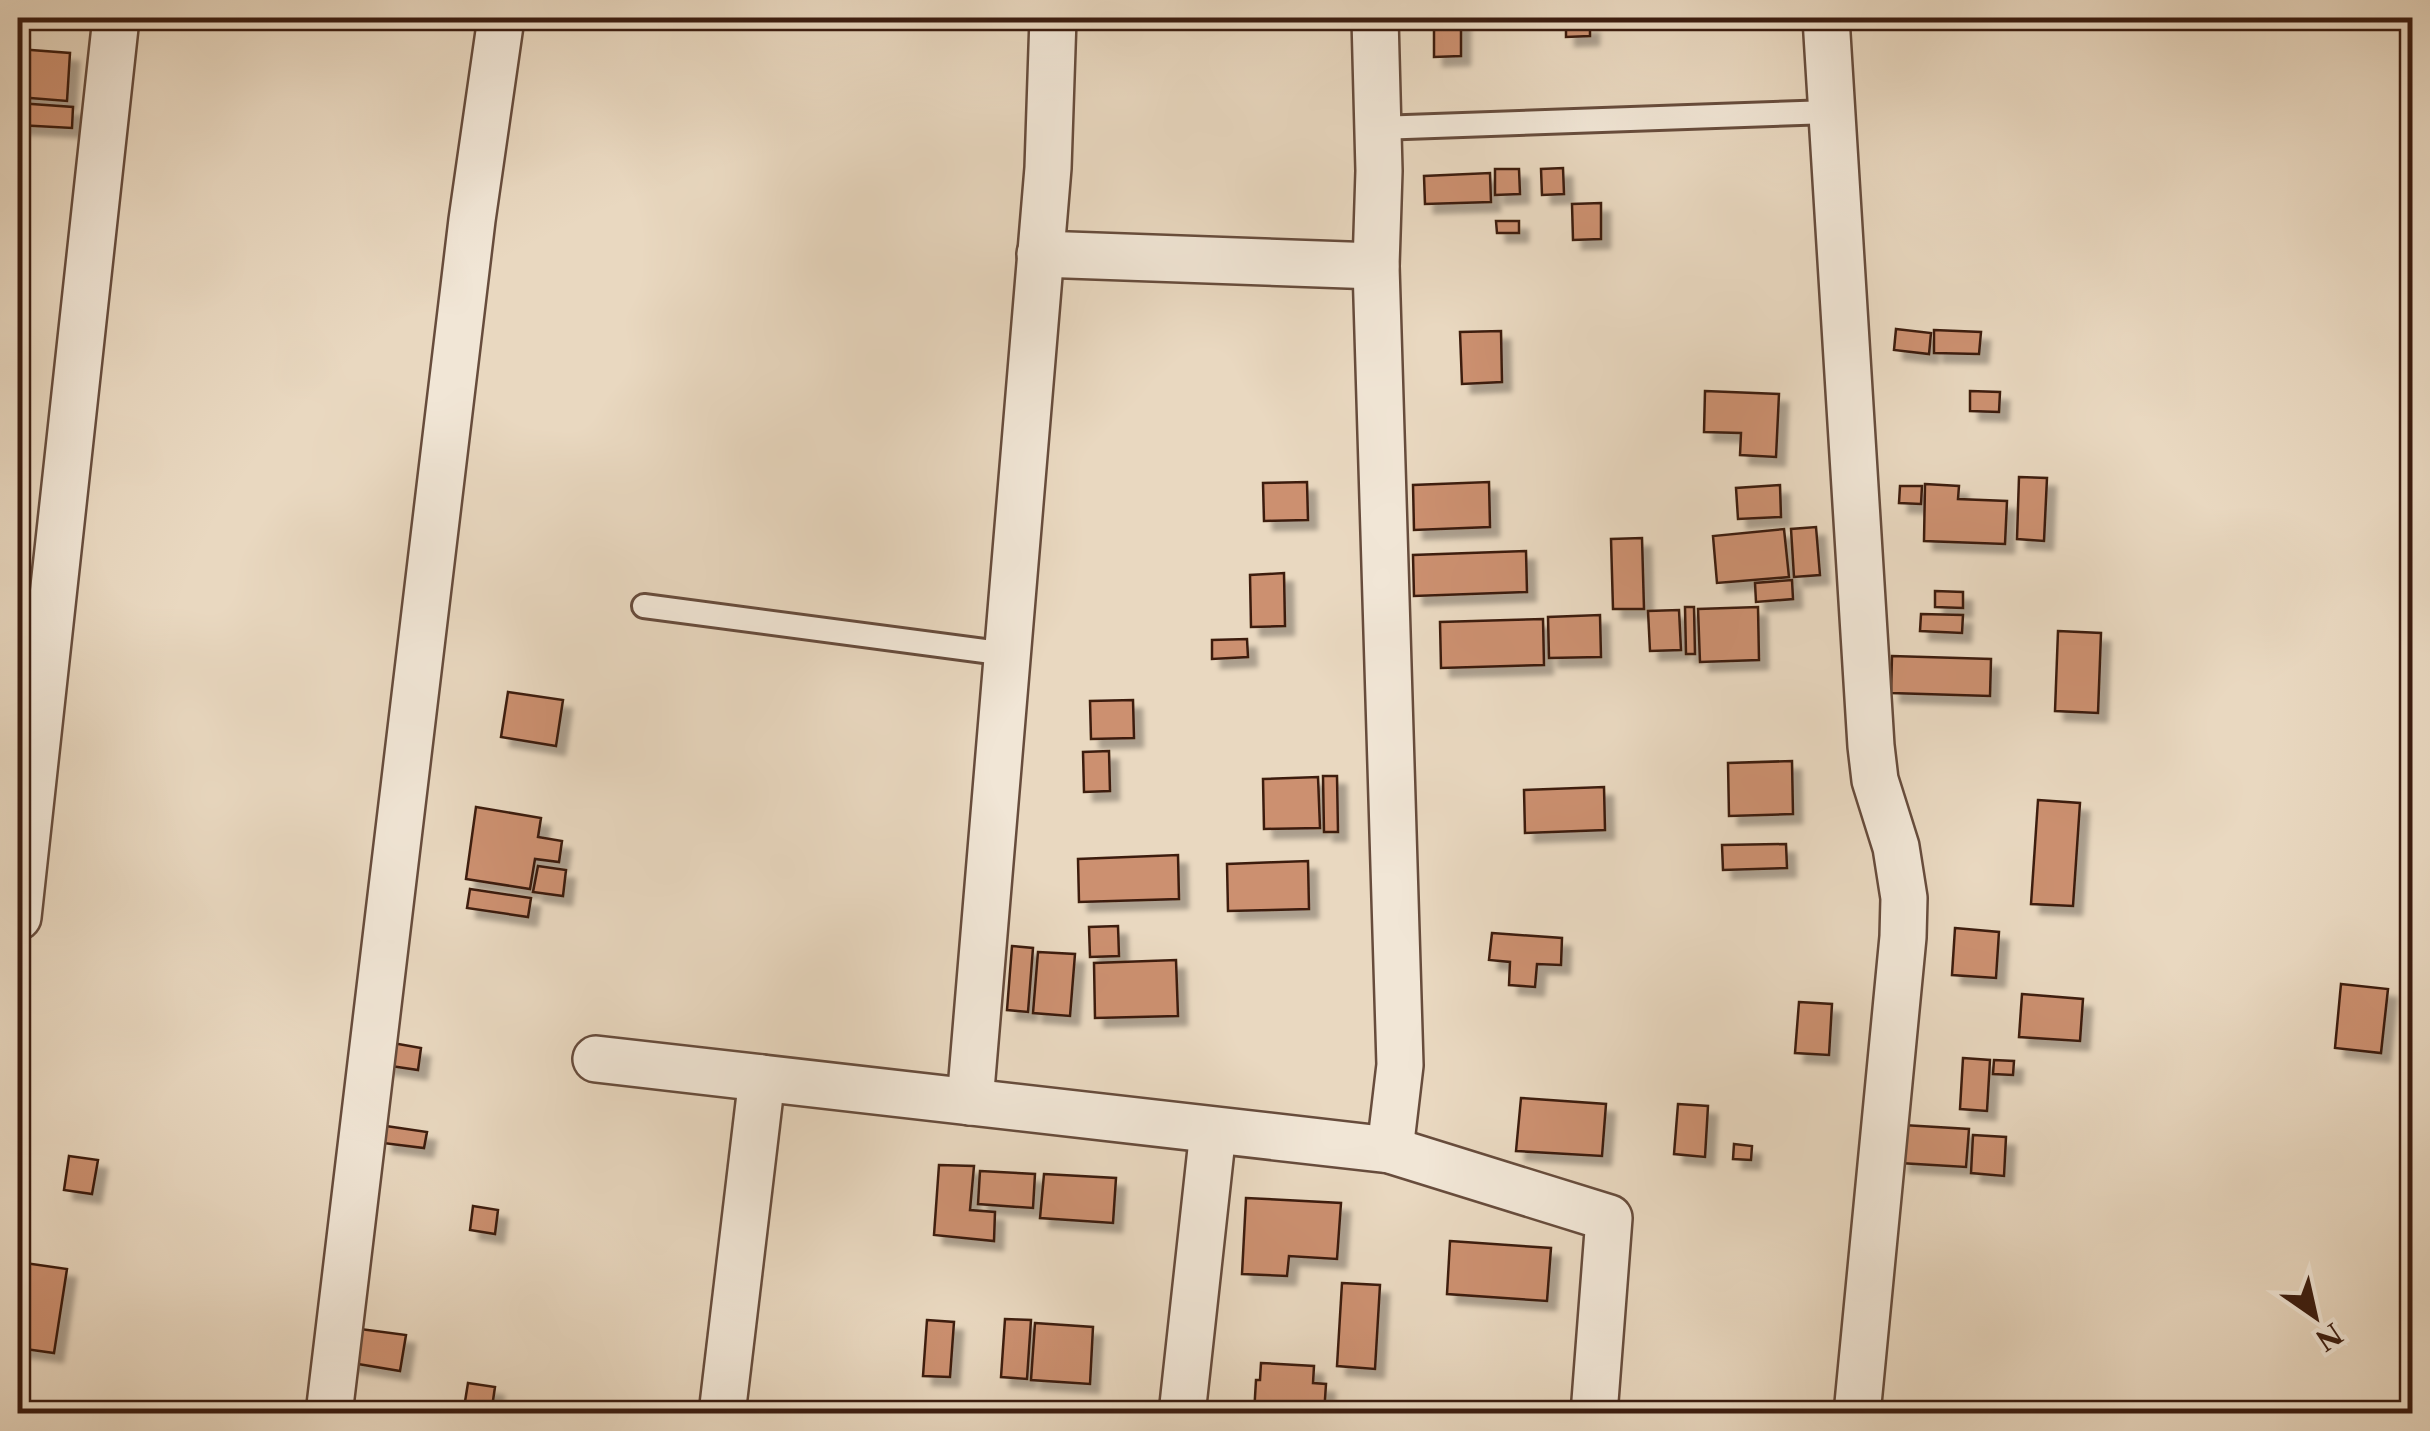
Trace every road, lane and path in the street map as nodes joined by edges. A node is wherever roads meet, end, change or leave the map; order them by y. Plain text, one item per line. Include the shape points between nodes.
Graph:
1 (116, 18) edge
2 (501, 18) edge
3 (1052, 18) edge
4 (1374, 18) edge
5 (1826, 18) edge
6 (1830, 112) junction
7 (1378, 128) junction
8 (1040, 254) junction
9 (1376, 266) junction
10 (644, 606) dead end
11 (1007, 654) junction
12 (18, 918) edge
13 (596, 1059) dead end
14 (762, 1078) junction
15 (970, 1102) junction
16 (1213, 1131) junction
17 (1390, 1150) junction
18 (329, 1414) edge
19 (722, 1414) edge
20 (1182, 1414) edge
21 (1594, 1414) edge
22 (1856, 1414) edge

1 - 12 street
2 - 18 street
3 - 8 street
4 - 7 street
5 - 6 street
6 - 7 lane
6 - 22 street via 1875,780 1904,898
7 - 9 street
8 - 9 street
8 - 11 street
9 - 17 street via 1400,1065
10 - 11 lane
11 - 15 street
13 - 14 street
14 - 15 street
14 - 19 street
15 - 16 street
16 - 17 street
16 - 20 street
17 - 21 street via 1609,1218

